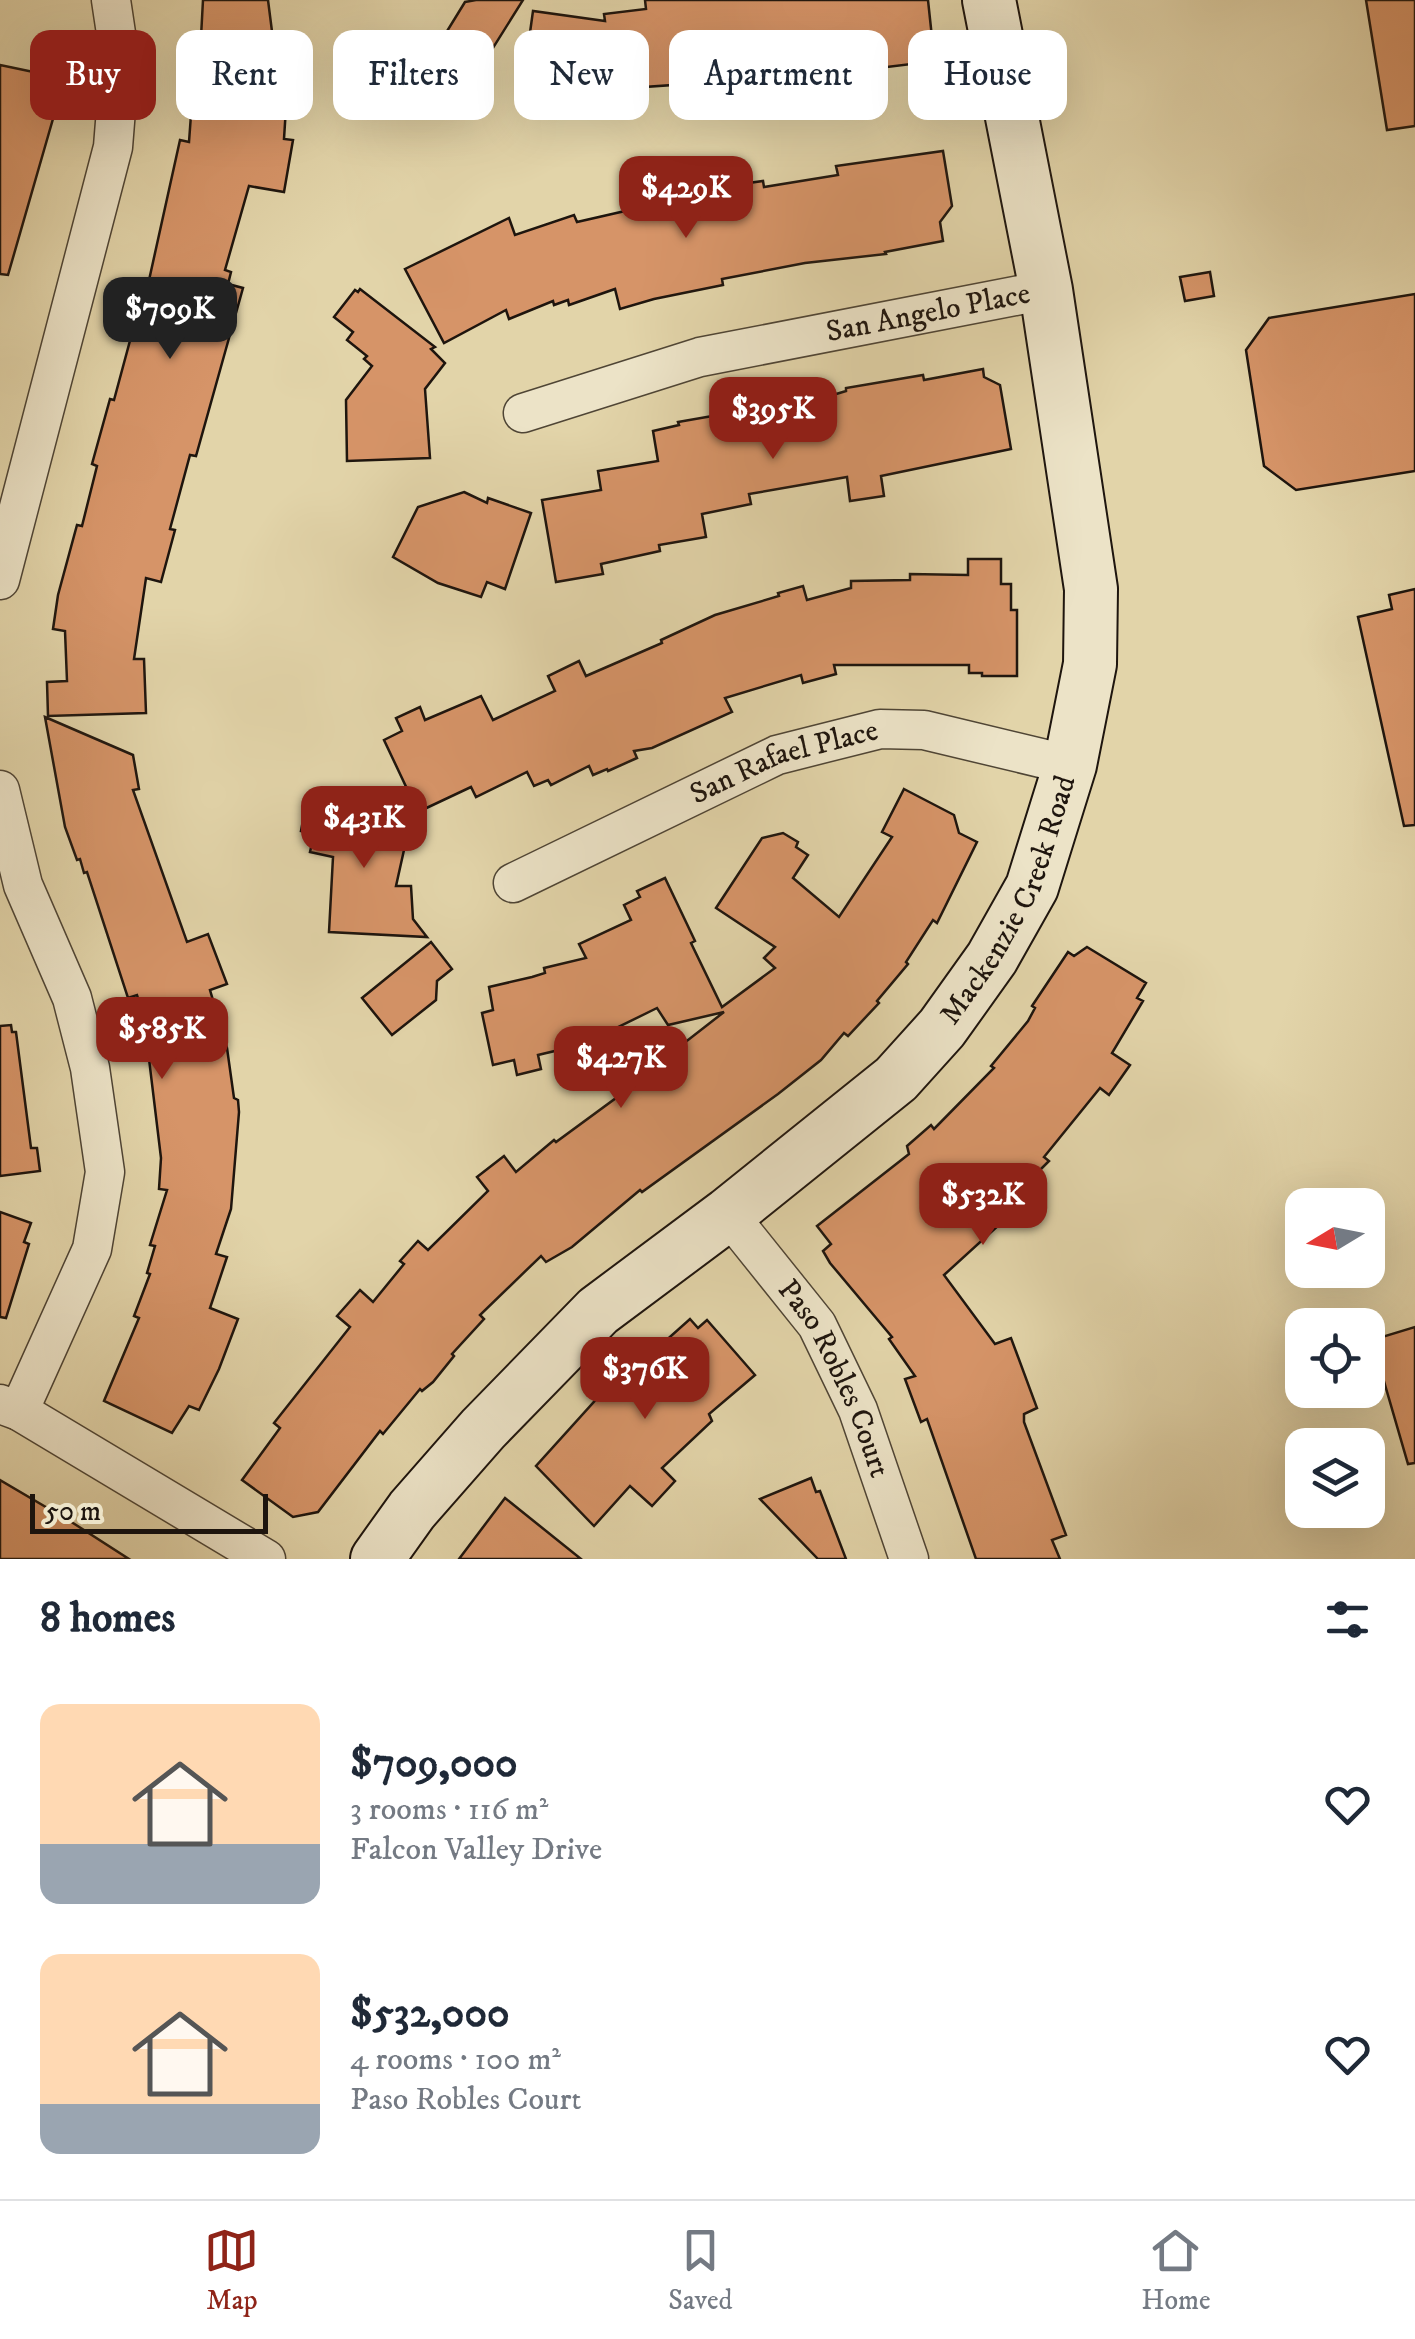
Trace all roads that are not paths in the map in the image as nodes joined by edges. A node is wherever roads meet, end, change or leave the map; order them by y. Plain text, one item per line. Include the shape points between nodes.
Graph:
1 (112, 0) edge
2 (989, 0) edge
3 (1046, 290) junction
4 (522, 413) dead end
5 (6, 531) edge
6 (0, 580) edge
7 (1070, 765) junction
8 (0, 790) edge
9 (513, 883) dead end
10 (12, 889) edge
11 (728, 1214) junction
12 (10, 1408) edge
13 (266, 1559) edge
14 (377, 1559) edge
15 (909, 1559) edge

1 - 5 street via 120,60 113,147
2 - 3 street, Mackenzie Creek Road
3 - 4 street, San Angelo Place via 700,357
3 - 7 street, Mackenzie Creek Road via 1092,590 1090,664
5 - 6 street
7 - 9 street, San Rafael Place via 924,730 880,729 777,756
7 - 11 street, Mackenzie Creek Road via 1032,887 942,1028 896,1079
8 - 10 street
10 - 12 street via 72,998 105,1172 92,1249
11 - 14 street, Mackenzie Creek Road via 598,1311 482,1428
11 - 15 street, Paso Robles Court via 817,1325 858,1410
12 - 13 street

